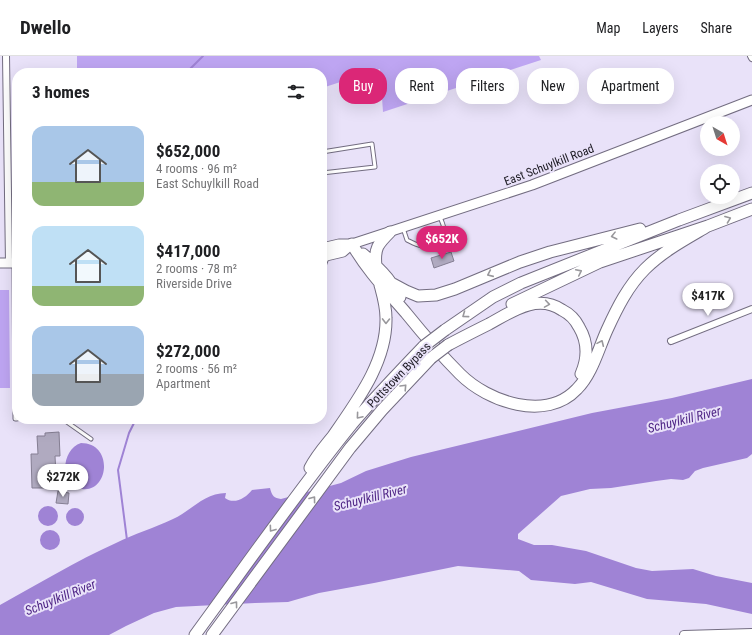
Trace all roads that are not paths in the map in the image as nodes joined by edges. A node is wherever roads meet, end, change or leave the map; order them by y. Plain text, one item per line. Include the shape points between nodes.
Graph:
1 (6, 56) edge
2 (752, 100) edge
3 (327, 151) edge
4 (327, 172) edge
5 (752, 193) edge
6 (752, 209) edge
7 (440, 216) junction
8 (679, 220) junction
9 (708, 226) junction
10 (403, 228) junction
11 (390, 232) junction
12 (352, 244) junction
13 (327, 247) edge
14 (327, 256) edge
15 (10, 263) edge
16 (376, 266) junction
17 (379, 282) junction
18 (391, 282) junction
19 (752, 309) edge
20 (12, 325) edge
21 (671, 341) dead end
22 (448, 345) junction
23 (70, 424) edge
24 (91, 438) dead end
25 (326, 452) junction
26 (752, 633) edge
27 (195, 635) edge
28 (212, 635) edge
29 (684, 635) edge

1 - 15 street
2 - 7 main road, East Schuylkill Road via 532,185
3 - 4 lane via 372,144 375,167
5 - 8 highway, Pottstown Bypass
9 -> 6 highway, Pottstown Bypass
7 - 10 main road, East Schuylkill Road
7 - 10 lane via 445,230 444,236 437,242 423,246 414,244 407,240
8 -> 18 highway via 550,252 436,295 418,296 400,289
8 -> 25 highway, Pottstown Bypass, bridge via 521,283 493,297 424,346
17 -> 9 highway via 466,380 514,403 549,406 567,398 582,384 620,303 640,275 664,253
22 -> 9 highway, Pottstown Bypass via 511,304 600,262
10 - 11 main road, East Schuylkill Road
11 - 12 main road, East Schuylkill Road
11 - 16 highway via 377,247
12 - 13 main road, East Schuylkill Road
12 - 14 main road, East Schuylkill Road via 342,252
12 - 16 highway
12 - 17 highway
15 - 20 lane
16 - 18 highway
17 -> 25 highway via 385,303 386,323 378,360 356,403
22 -> 18 highway via 515,309 545,303 559,308 576,321 585,339 586,358 578,379 559,395 548,399 529,400 502,392 481,382 458,364 395,291
19 - 21 street
28 -> 22 highway, Pottstown Bypass, bridge via 350,448 431,358
23 - 24 lane
25 -> 27 highway
26 - 29 street

